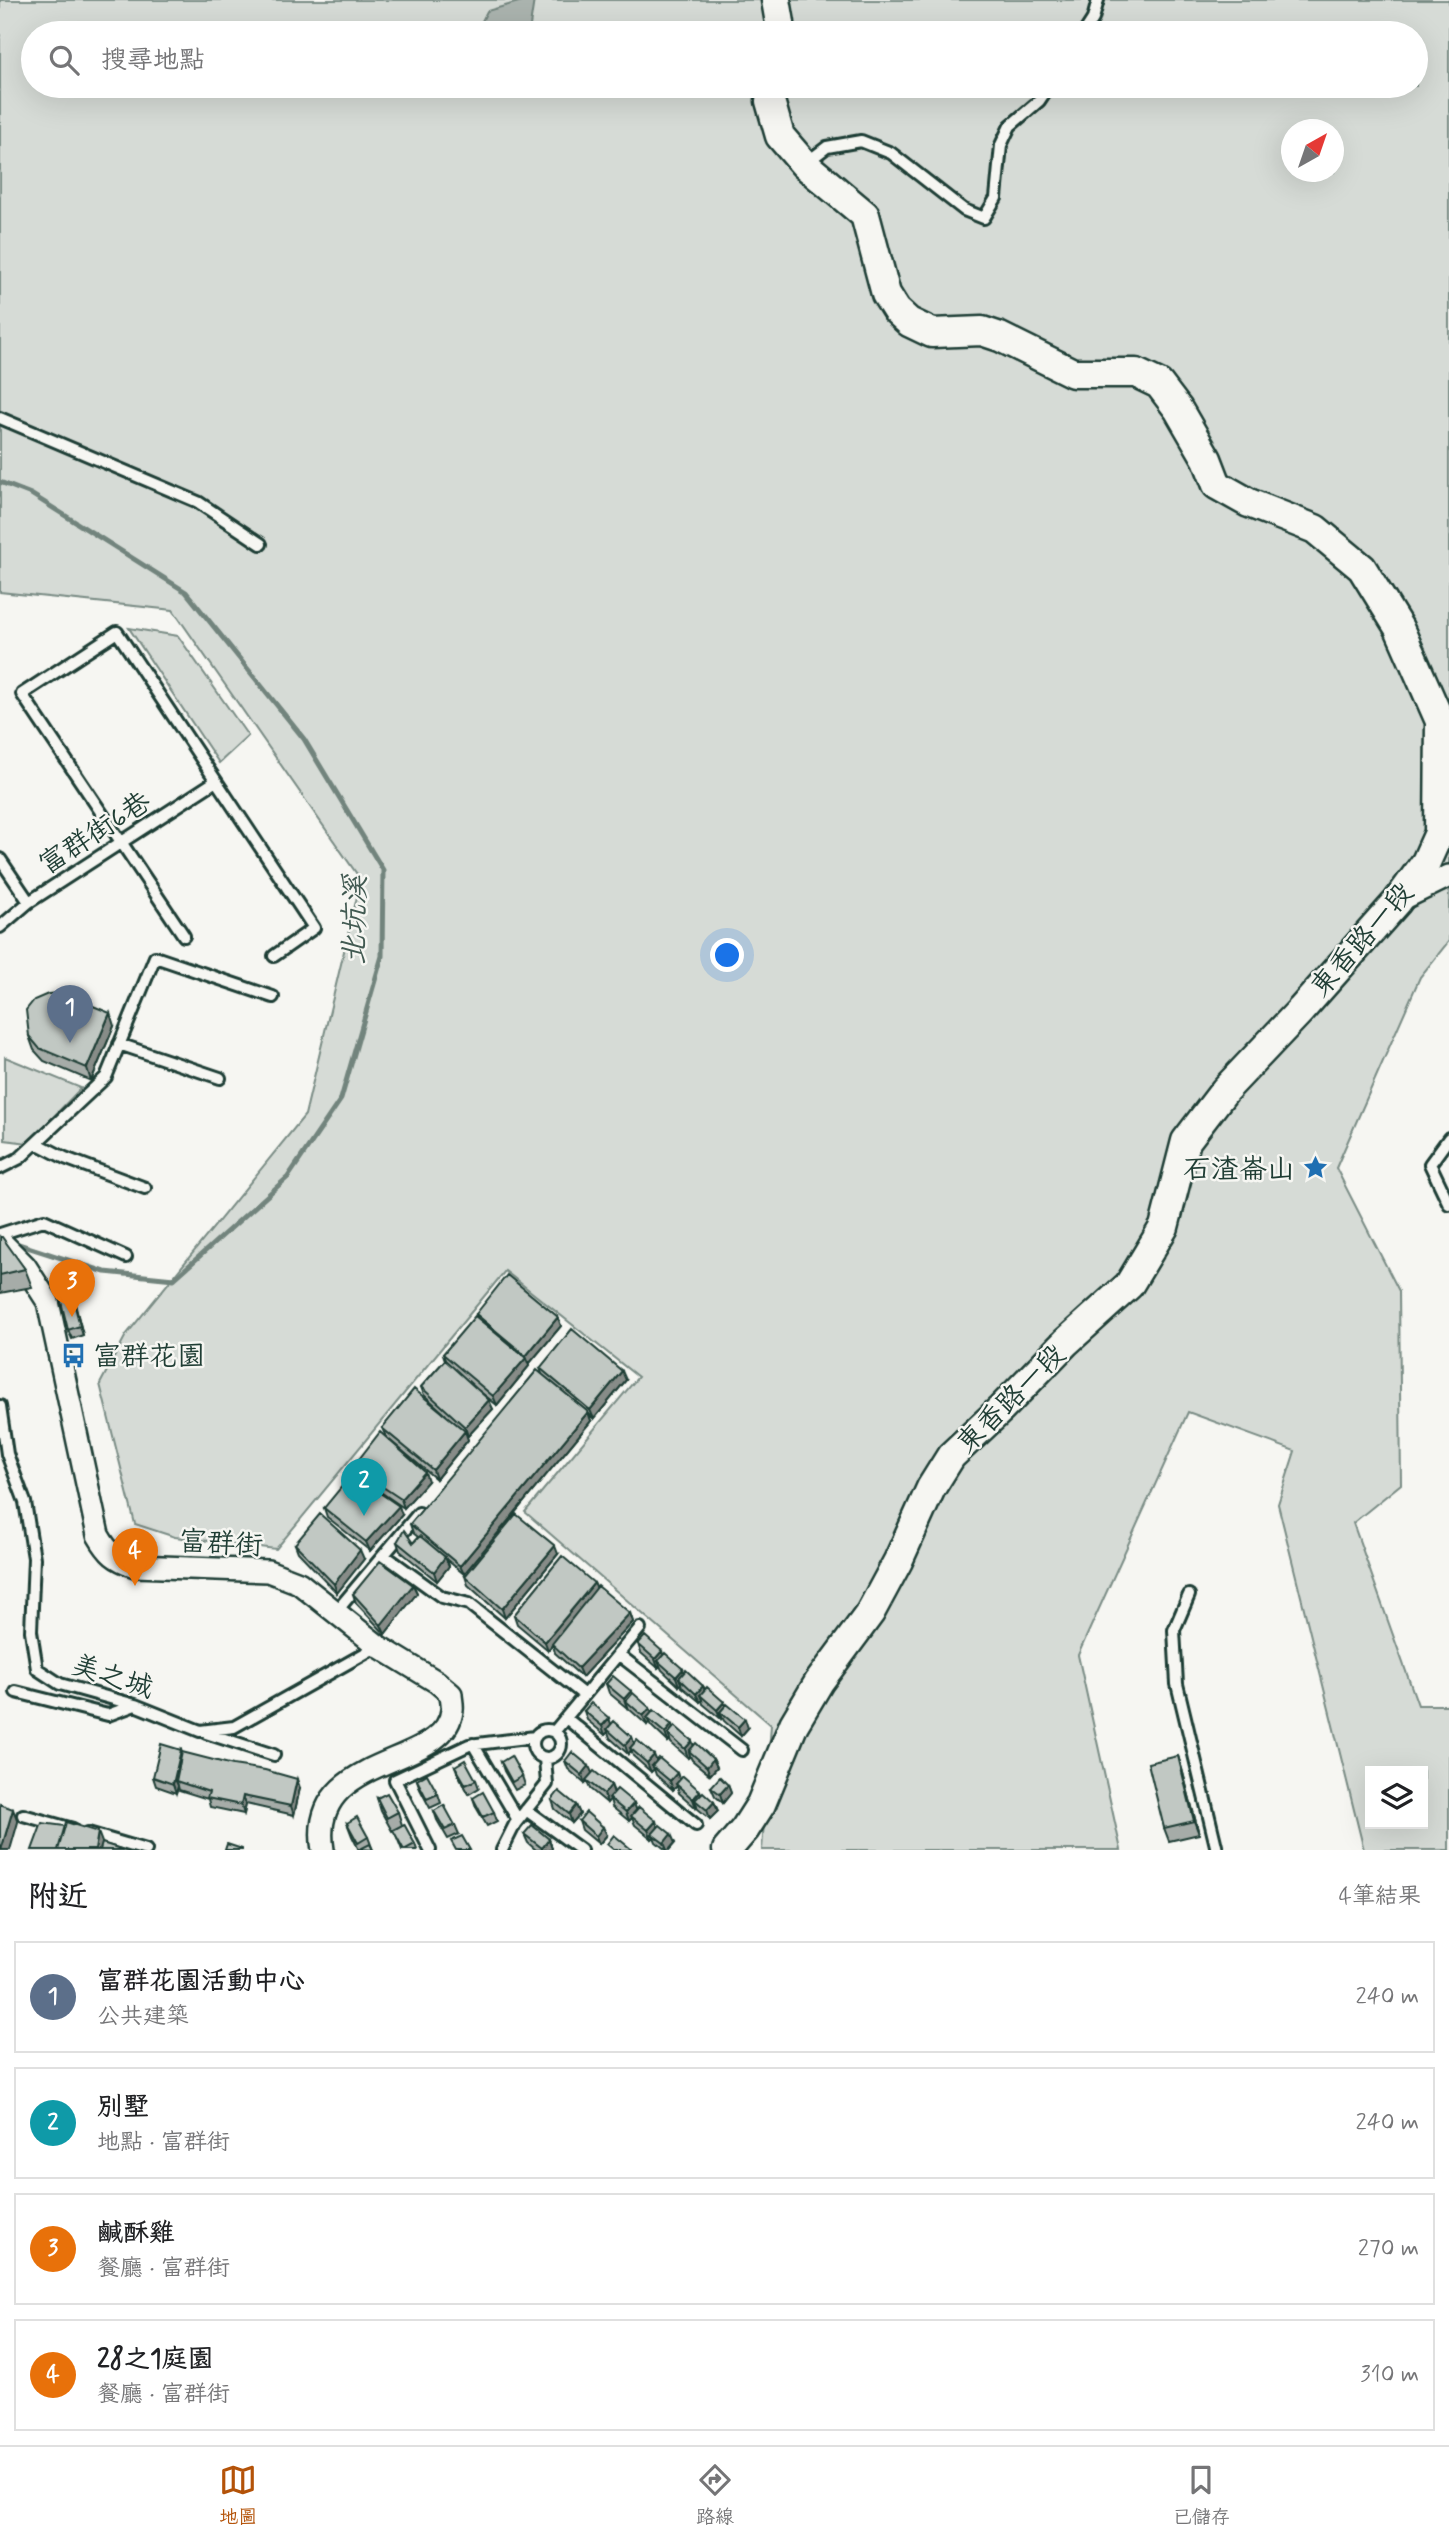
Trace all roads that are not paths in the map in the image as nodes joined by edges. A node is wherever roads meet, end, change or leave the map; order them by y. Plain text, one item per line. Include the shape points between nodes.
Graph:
1 (776, 0) edge
2 (1098, 0) edge
3 (780, 21) edge
4 (1092, 21) edge
5 (770, 98) edge
6 (1041, 98) edge
7 (804, 164) junction
8 (0, 418) edge
9 (261, 544) dead end
10 (216, 781) junction
11 (120, 842) junction
12 (0, 859) edge
13 (1449, 876) edge
14 (29, 902) junction
15 (1397, 902) junction
16 (0, 927) edge
17 (184, 936) dead end
18 (274, 956) dead end
19 (273, 997) dead end
20 (119, 1044) junction
21 (220, 1078) dead end
22 (1449, 1138) edge
23 (36, 1143) junction
24 (0, 1168) edge
25 (145, 1188) dead end
26 (1449, 1205) edge
27 (0, 1234) edge
28 (0, 1241) edge
29 (126, 1257) dead end
30 (0, 1406) edge
31 (427, 1503) edge
32 (384, 1555) junction
33 (1189, 1595) dead end
34 (335, 1613) junction
35 (639, 1628) dead end
36 (378, 1646) junction
37 (618, 1654) junction
38 (16, 1692) dead end
39 (584, 1695) junction
40 (135, 1705) junction
41 (566, 1718) junction
42 (200, 1731) junction
43 (554, 1732) junction
44 (535, 1737) junction
45 (473, 1744) junction
46 (741, 1750) dead end
47 (274, 1755) dead end
48 (545, 1758) junction
49 (526, 1810) junction
50 (23, 1815) dead end
51 (518, 1820) junction
52 (696, 1825) dead end
53 (146, 1850) edge
54 (323, 1850) edge
55 (430, 1850) edge
56 (502, 1850) edge
57 (581, 1850) edge
58 (727, 1850) edge
59 (1217, 1850) edge

1 - 3 street
2 - 4 lane
5 - 7 street, 東香路一段 via 780,136
6 - 7 lane via 1010,126 1001,145 996,198 984,218 964,210 891,153 861,141 827,147
7 - 15 street, 東香路一段 via 864,215 886,294 909,322 932,333 982,331 1073,373 1136,373 1159,384 1207,459 1217,485 1315,529 1362,568 1399,628 1440,721 1439,833 1426,862
8 - 9 lane via 198,502
10 - 11 lane, 富群街6巷
10 - 11 lane via 117,632 74,659 22,694
10 - 18 lane via 314,928
11 - 14 lane, 富群街6巷
11 - 17 lane
12 - 14 lane
13 - 15 street
14 - 16 lane, 富群街6巷
15 - 58 street, 東香路一段 via 1197,1124 1186,1141 1164,1227 1129,1285 951,1456 870,1613 813,1692 794,1724 761,1804
19 - 20 lane via 155,957
20 - 21 lane
20 - 23 lane via 106,1077
22 - 26 lane via 1430,1164
23 - 24 lane
23 - 25 lane
27 - 29 lane via 44,1220
28 - 34 street, 富群街 via 48,1302 98,1535 105,1548 117,1560 135,1566 268,1571 299,1583
30 - 40 lane, 美之城 via 7,1454 25,1502 34,1558 31,1631 37,1669 60,1684
31 - 32 lane
32 - 34 lane
32 - 39 lane via 442,1597 469,1604
33 - 59 lane via 1174,1630 1177,1684
34 - 36 street, 富群街
35 - 37 lane
36 - 42 lane, 美之城 via 234,1727
36 - 54 street, 富群街 via 451,1694 453,1712 429,1743 345,1783 321,1825
37 - 39 lane
37 - 46 lane
38 - 40 lane via 108,1715
39 - 41 lane
40 - 42 lane, 美之城
41 - 43 lane
41 - 52 lane
42 - 47 lane
43 - 44 lane via 543,1730
43 - 48 lane via 561,1746 556,1755
44 - 45 lane
44 - 48 lane via 533,1748
45 - 51 lane
45 - 55 lane via 394,1780
48 - 49 lane via 547,1784
49 - 51 lane
49 - 57 lane
50 - 53 lane
51 - 56 lane

